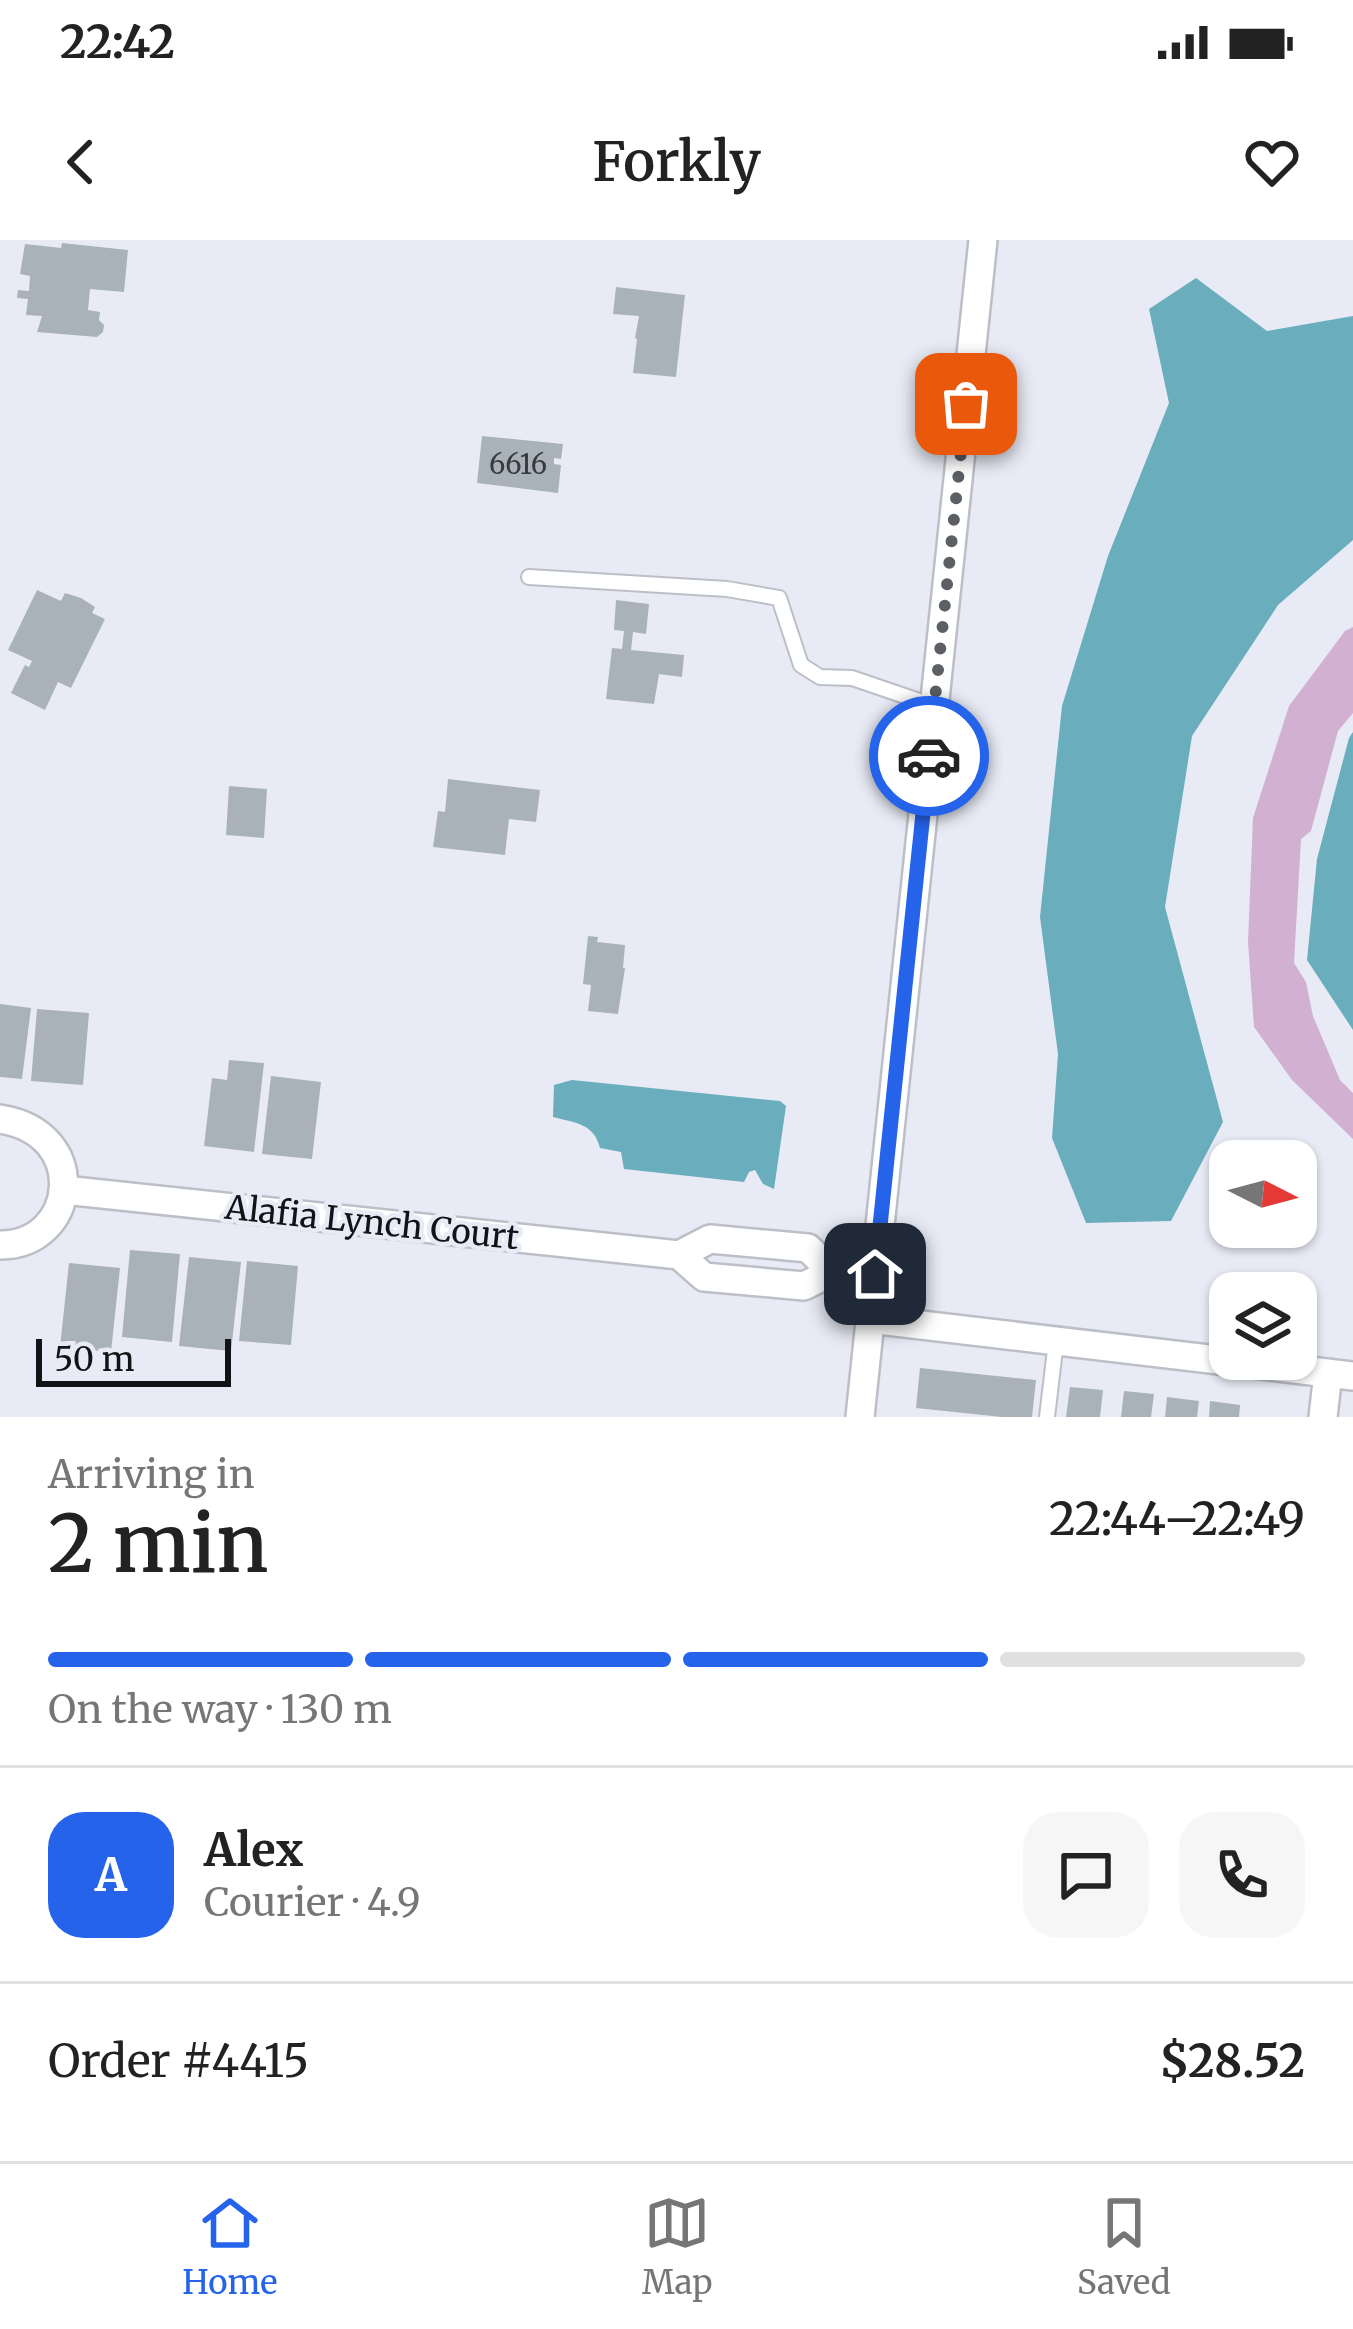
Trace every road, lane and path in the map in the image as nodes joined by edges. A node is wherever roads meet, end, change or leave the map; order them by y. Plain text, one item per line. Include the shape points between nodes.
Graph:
1 (983, 240) edge
2 (529, 577) dead end
3 (934, 706) junction
4 (0, 1119) edge
5 (64, 1190) junction
6 (0, 1246) edge
7 (680, 1255) junction
8 (832, 1272) junction
9 (872, 1273) dead end
10 (870, 1319) junction
11 (1056, 1342) junction
12 (1340, 1374) edge
13 (860, 1417) edge
14 (1047, 1417) edge
15 (1323, 1417) edge

1 - 3 street
2 - 3 lane via 779,598 801,665
3 - 10 street
4 - 5 street via 22,1123 55,1149
5 - 6 street via 47,1226
5 - 7 street, Alafia Lynch Court
7 - 8 street, Alafia Lynch Court via 704,1277 804,1286
7 - 8 street, Alafia Lynch Court via 710,1239 808,1248
8 - 9 street, Alafia Lynch Court
10 - 11 street
10 - 13 street
11 - 12 street
11 - 14 lane
12 - 15 street

